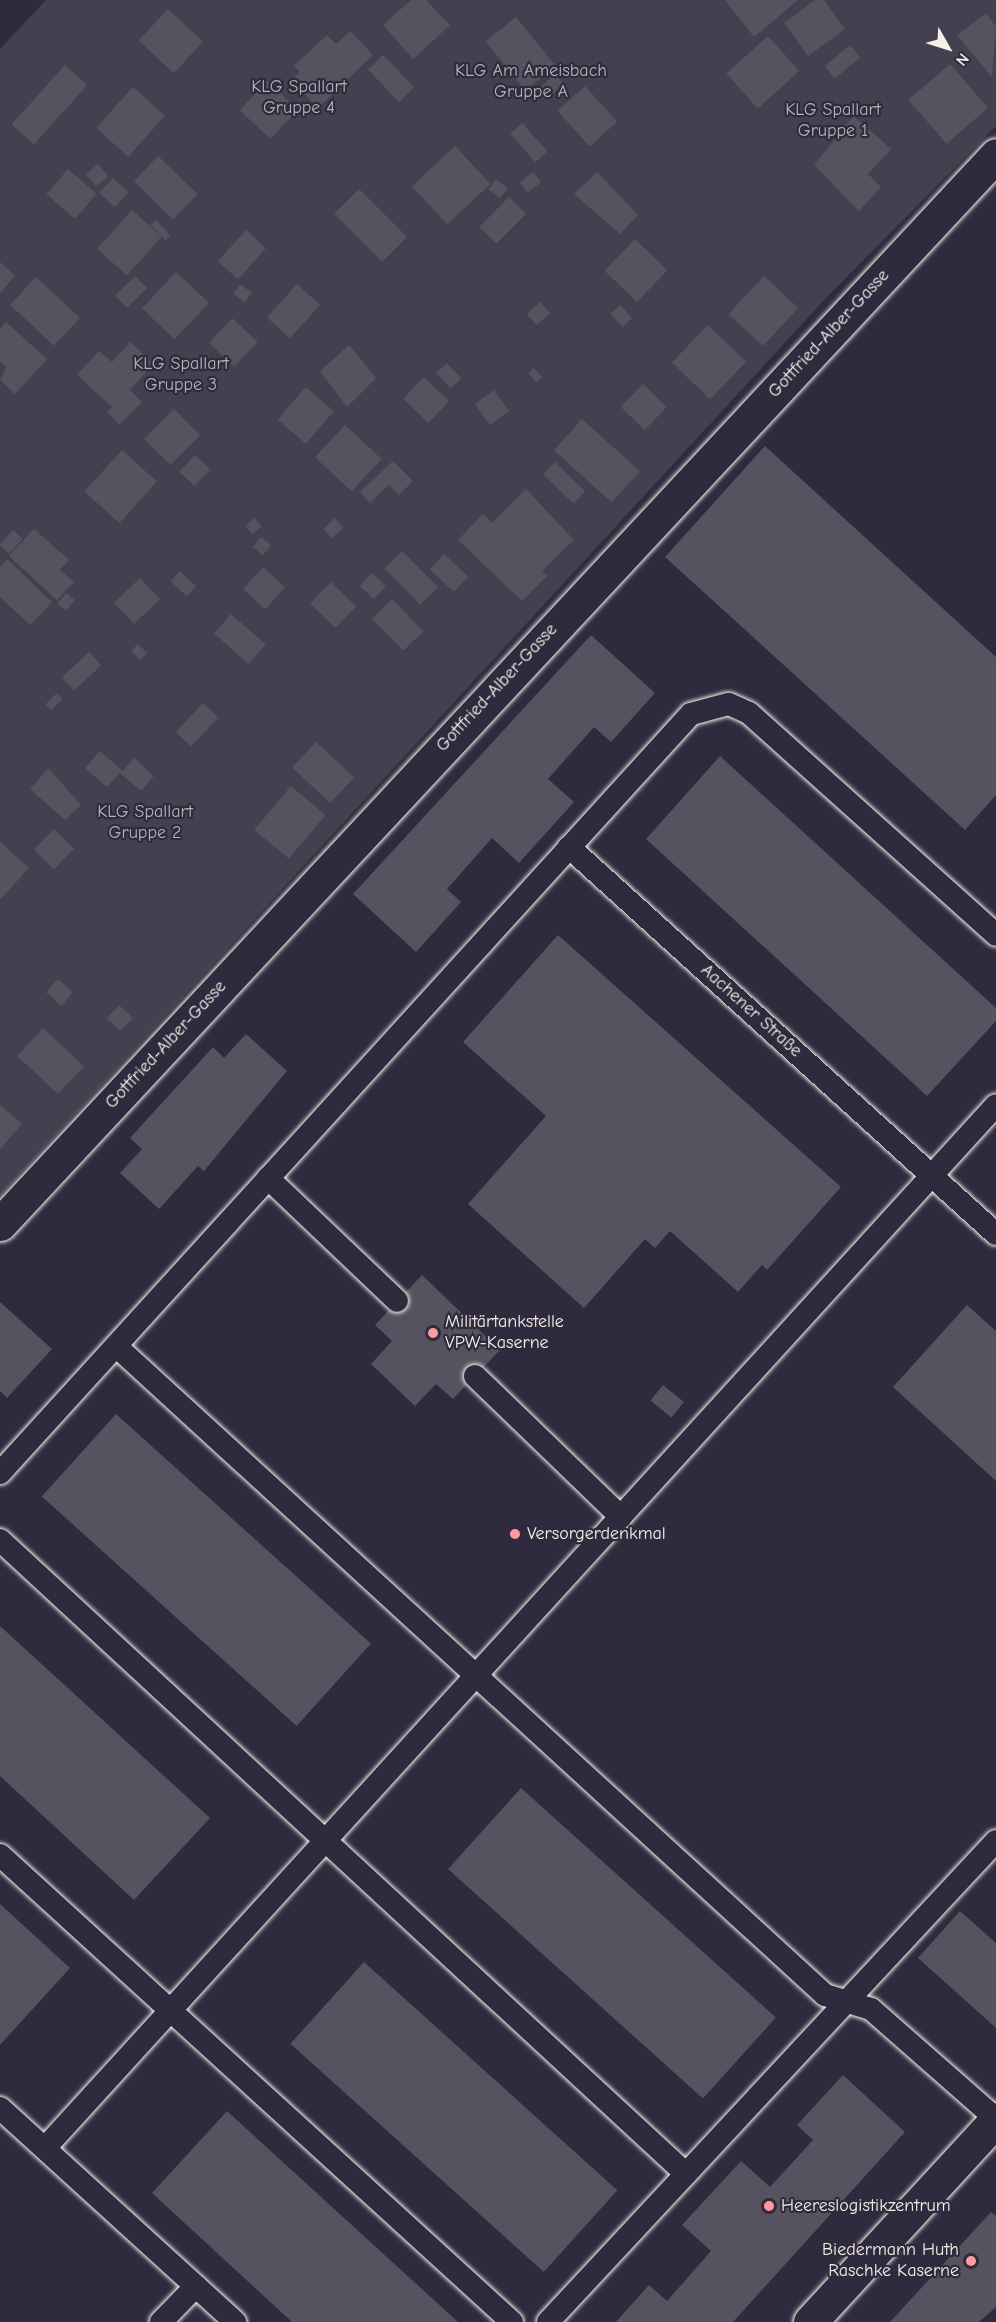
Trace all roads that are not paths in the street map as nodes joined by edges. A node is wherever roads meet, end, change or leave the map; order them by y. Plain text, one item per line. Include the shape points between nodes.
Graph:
1 (996, 156) edge
2 (569, 848) junction
3 (996, 935) edge
4 (996, 1105) edge
5 (932, 1175) junction
6 (268, 1178) junction
7 (0, 1224) edge
8 (996, 1234) edge
9 (397, 1301) dead end
10 (116, 1346) junction
11 (475, 1376) dead end
12 (0, 1473) edge
13 (621, 1517) junction
14 (0, 1540) edge
15 (476, 1676) junction
16 (327, 1838) junction
17 (996, 1841) edge
18 (0, 1855) edge
19 (846, 2001) junction
20 (172, 2008) junction
21 (0, 2108) edge
22 (996, 2120) edge
23 (45, 2148) junction
24 (686, 2174) junction
25 (196, 2286) junction
26 (161, 2322) edge
27 (235, 2322) edge
28 (512, 2322) edge
29 (548, 2322) edge
30 (810, 2322) edge

1 - 7 street, Gottfried-Alber-Gasse
2 - 3 lane via 692,714 729,704 749,713
2 - 5 lane, Aachener Straße
2 - 6 lane
4 - 5 lane
5 - 8 lane, Aachener Straße
5 - 13 lane
6 - 9 lane
6 - 10 lane
10 - 12 lane
10 - 15 lane
11 - 13 lane
13 - 15 lane
14 - 16 lane
15 - 16 lane
15 - 19 lane via 825,1995
16 - 20 lane
16 - 24 lane
17 - 19 lane
18 - 20 lane
19 - 22 lane via 871,2009
19 - 24 lane
20 - 23 lane
20 - 28 lane
21 - 23 lane
22 - 30 street
23 - 25 lane
24 - 29 lane
25 - 26 lane
25 - 27 lane

